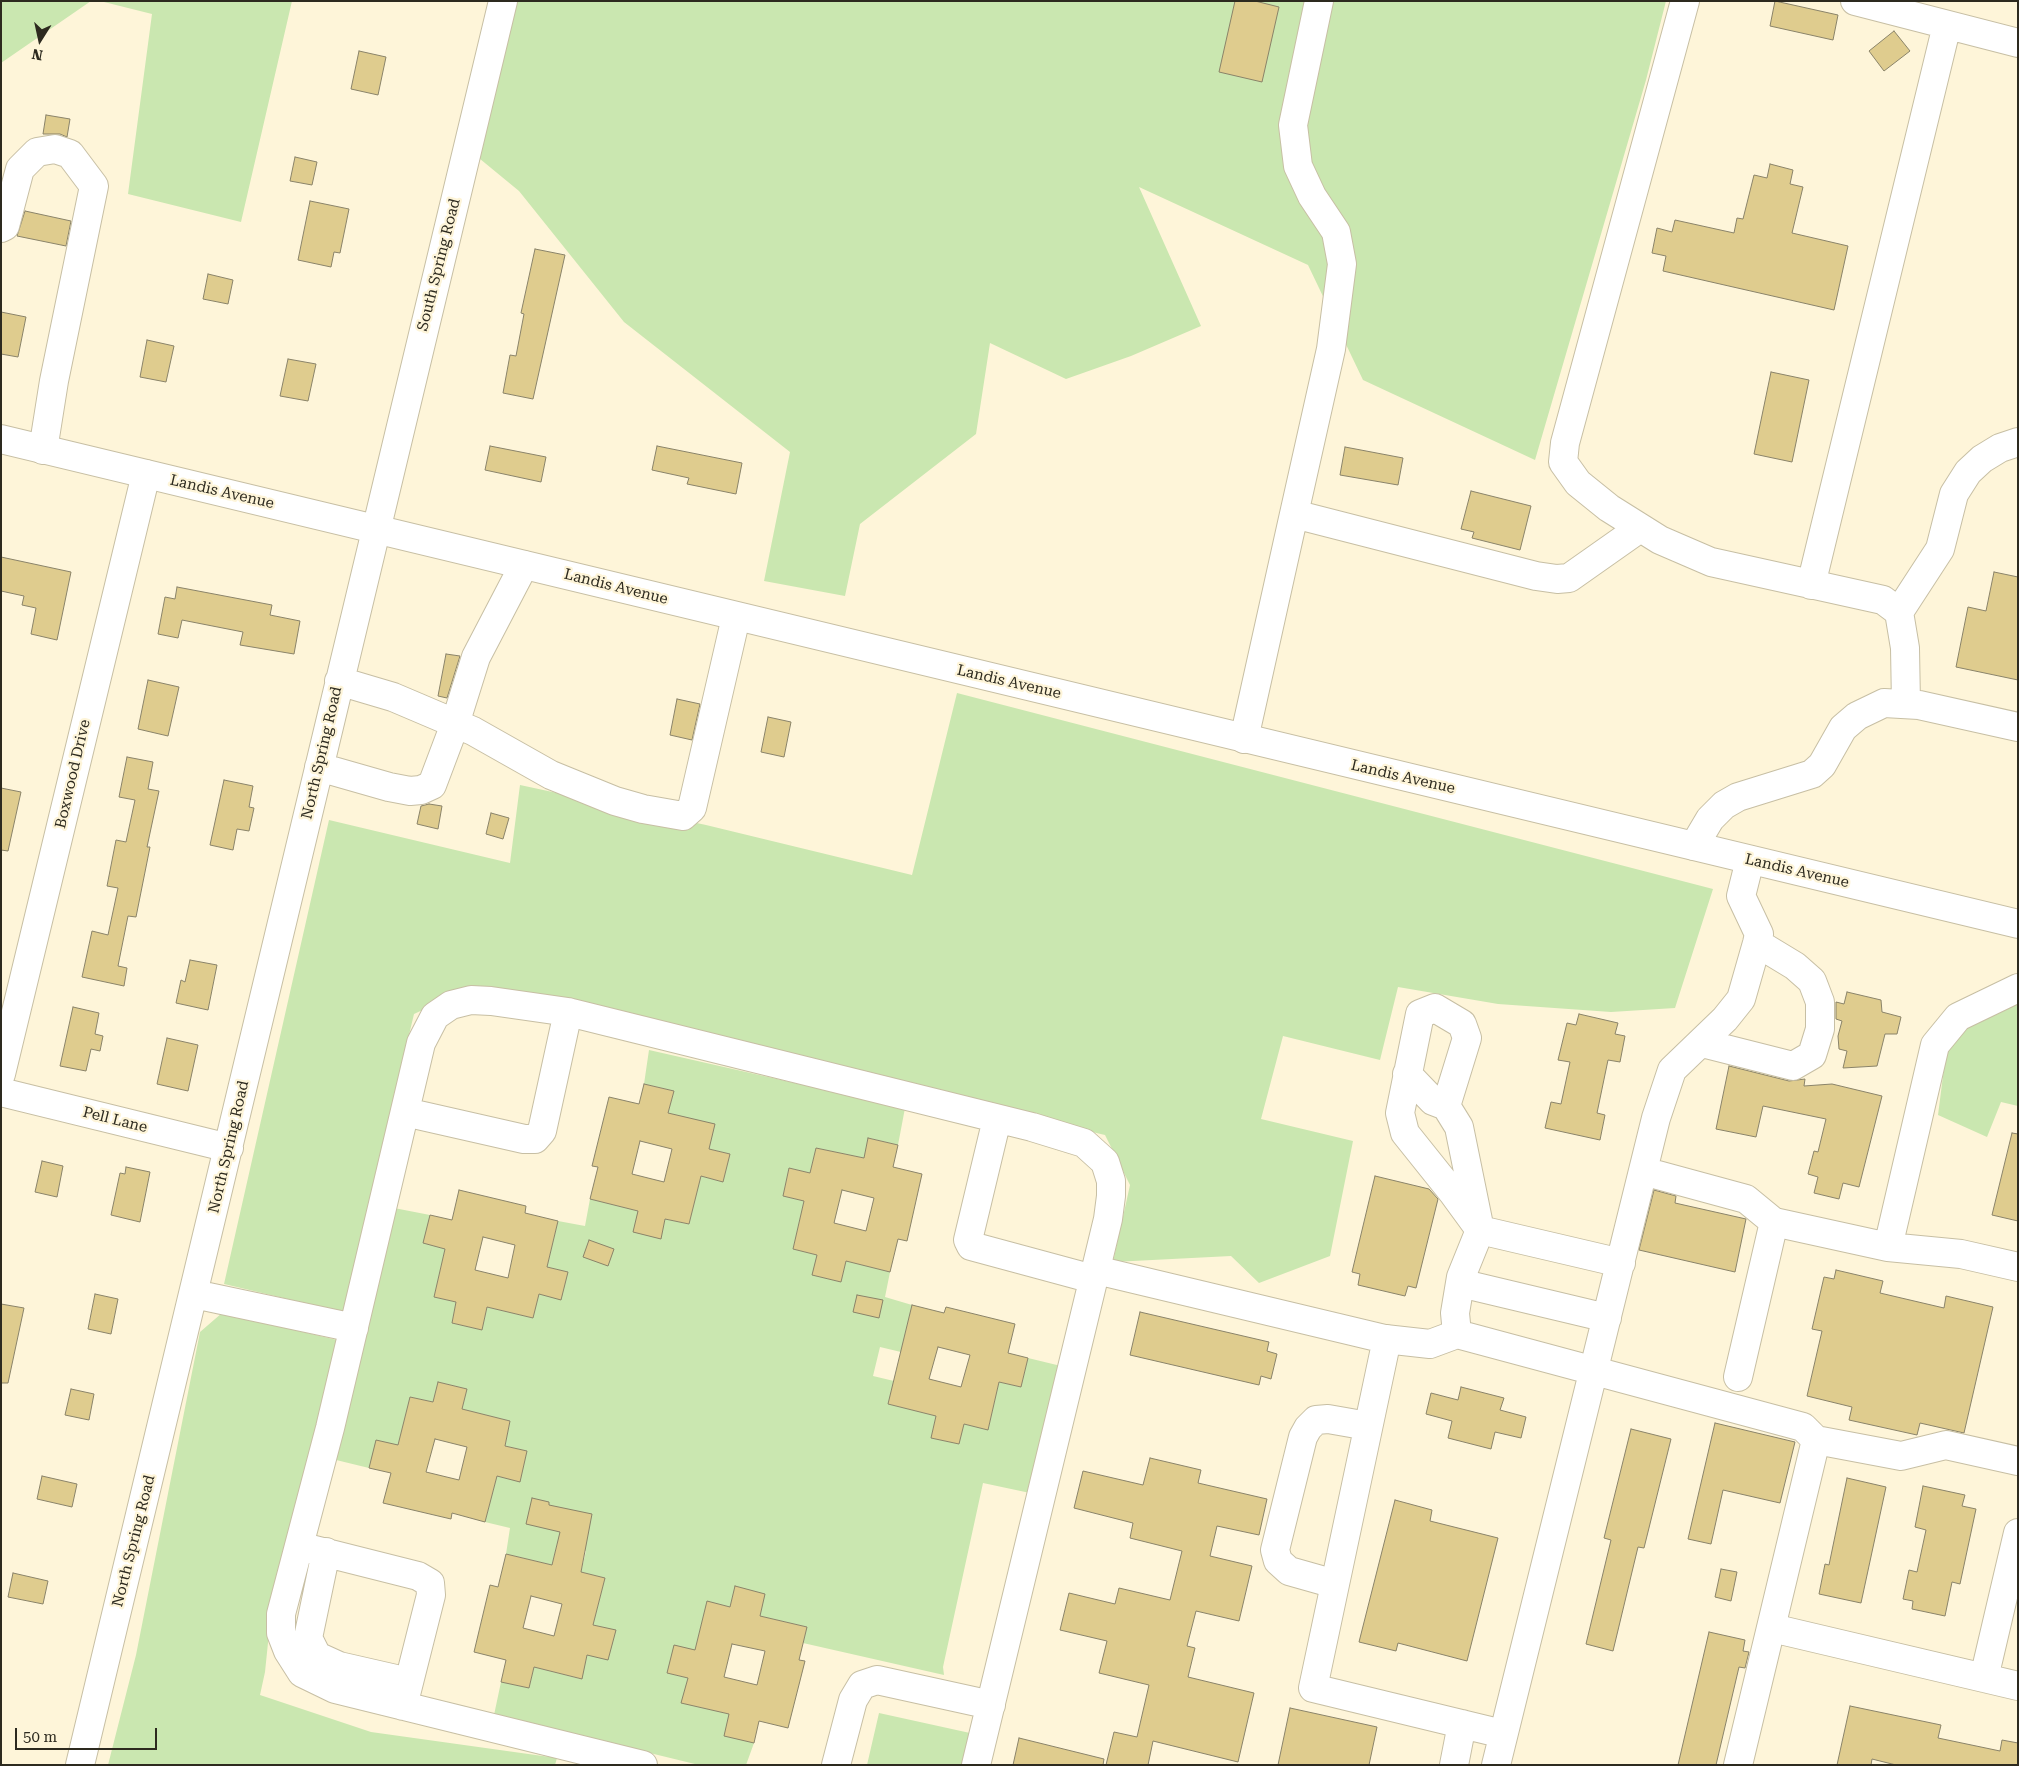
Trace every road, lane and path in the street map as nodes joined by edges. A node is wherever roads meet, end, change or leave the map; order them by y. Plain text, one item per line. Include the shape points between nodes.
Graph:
1 (503, 1) edge
2 (1319, 1) edge
3 (1685, 1) edge
4 (1855, 1) edge
5 (1947, 25) junction
6 (2018, 43) edge
7 (1, 228) edge
8 (1, 440) edge
9 (2018, 442) edge
10 (43, 450) junction
11 (146, 474) junction
12 (1294, 514) junction
13 (1640, 528) junction
14 (376, 529) junction
15 (524, 565) junction
16 (1811, 584) junction
17 (1899, 612) junction
18 (736, 617) junction
19 (339, 681) junction
20 (1906, 704) junction
21 (455, 724) junction
22 (2018, 727) edge
23 (1244, 739) junction
24 (319, 767) junction
25 (1694, 846) junction
26 (1750, 860) junction
27 (2018, 924) edge
28 (1757, 943) junction
29 (2018, 988) edge
30 (568, 1012) junction
31 (1702, 1043) junction
32 (1, 1074) edge
33 (1407, 1074) junction
34 (1, 1092) edge
35 (1446, 1106) junction
36 (405, 1112) junction
37 (997, 1119) junction
38 (229, 1148) junction
39 (1644, 1170) junction
40 (1774, 1222) junction
41 (1480, 1230) junction
42 (1888, 1247) junction
43 (1621, 1263) junction
44 (2018, 1267) edge
45 (1095, 1275) junction
46 (1460, 1283) junction
47 (194, 1294) junction
48 (1607, 1318) junction
49 (354, 1328) junction
50 (1456, 1334) junction
51 (1387, 1339) junction
52 (1594, 1370) junction
53 (1738, 1378) dead end
54 (1368, 1426) junction
55 (1816, 1440) junction
56 (2018, 1461) edge
57 (2018, 1533) edge
58 (299, 1546) junction
59 (326, 1552) junction
60 (1335, 1584) junction
61 (1772, 1628) junction
62 (1984, 1678) junction
63 (2018, 1686) edge
64 (406, 1694) junction
65 (991, 1705) junction
66 (1462, 1724) junction
67 (1503, 1734) junction
68 (80, 1765) edge
69 (644, 1765) edge
70 (836, 1765) edge
71 (976, 1765) edge
72 (1454, 1765) edge
73 (1496, 1765) edge
74 (1738, 1765) edge

1 - 14 street, South Spring Road
2 - 12 street via 1293,125 1298,166 1312,196 1336,232 1342,264 1331,349
3 - 13 street via 1565,443 1563,462 1578,483
4 - 5 street
5 - 6 street
5 - 16 street
7 - 10 street via 5,226 20,169 37,152 55,149 70,154 94,186
8 - 10 street, Landis Avenue
9 - 17 street via 2000,448 1968,472 1954,494 1940,549
10 - 11 street, Landis Avenue
11 - 14 street, Landis Avenue
11 - 32 street, Boxwood Drive
12 - 13 street via 1557,579 1569,578
12 - 23 street
13 - 16 street via 1711,562
14 - 15 street, Landis Avenue
14 - 19 street, North Spring Road
15 - 18 street, Landis Avenue
15 - 21 street via 476,657
16 - 17 street via 1883,600
17 - 20 street via 1905,648
18 - 21 street via 692,808 683,816 615,801 551,775
18 - 23 street, Landis Avenue
19 - 21 street via 394,697
19 - 24 street, North Spring Road
20 - 22 street
20 - 25 street via 1884,703 1857,716 1843,728 1822,766 1812,774 1738,797 1724,805 1710,819
21 - 24 street via 432,785 421,790 388,787
23 - 25 street, Landis Avenue
24 - 38 street, North Spring Road
25 - 26 street, Landis Avenue
26 - 27 street, Landis Avenue
26 - 28 street via 1741,896 1759,934
28 - 31 street via 1740,999
28 - 31 street via 1795,966 1812,981 1820,1002 1820,1029 1812,1055 1793,1066
29 - 42 street via 1958,1017 1935,1045
30 - 36 street via 491,1001 471,1000 451,1005 435,1016 421,1043
30 - 36 street via 542,1131 535,1139
30 - 37 street
31 - 39 street via 1672,1070
33 - 35 street via 1433,1101
33 - 35 street via 1420,1014 1435,1008 1462,1024 1467,1038
33 - 41 street via 1400,1113 1405,1133
34 - 38 street, Pell Lane
35 - 41 street via 1459,1127
36 - 49 street
37 - 45 street via 1084,1143 1105,1162 1111,1181 1111,1196
37 - 45 street via 968,1240 971,1246
38 - 47 street, North Spring Road
39 - 40 street via 1746,1198
39 - 43 street
40 - 42 street
40 - 53 street
41 - 43 street
41 - 46 street
42 - 44 street via 1961,1254
43 - 48 street
45 - 51 street
45 - 65 street
46 - 48 street
46 - 50 street via 1455,1313
47 - 49 street
47 - 68 street, North Spring Road
48 - 52 street
49 - 58 street
50 - 51 street via 1430,1344
50 - 52 street
51 - 54 street
52 - 55 street via 1803,1427
52 - 67 street
54 - 60 street
54 - 60 street via 1328,1419 1316,1420 1308,1428 1275,1550 1278,1561 1289,1571
55 - 56 street via 1901,1456 1946,1445
55 - 61 street
57 - 62 street
58 - 59 street
58 - 64 street via 281,1614 281,1633 302,1673 334,1690
59 - 64 street via 308,1638 317,1656
59 - 64 street via 418,1576 430,1583 431,1595
60 - 66 street via 1313,1688
61 - 62 street
61 - 74 street
62 - 63 street
64 - 69 street
65 - 70 street via 877,1680 862,1685 853,1700
65 - 71 street
66 - 67 street
66 - 72 street
67 - 73 street

